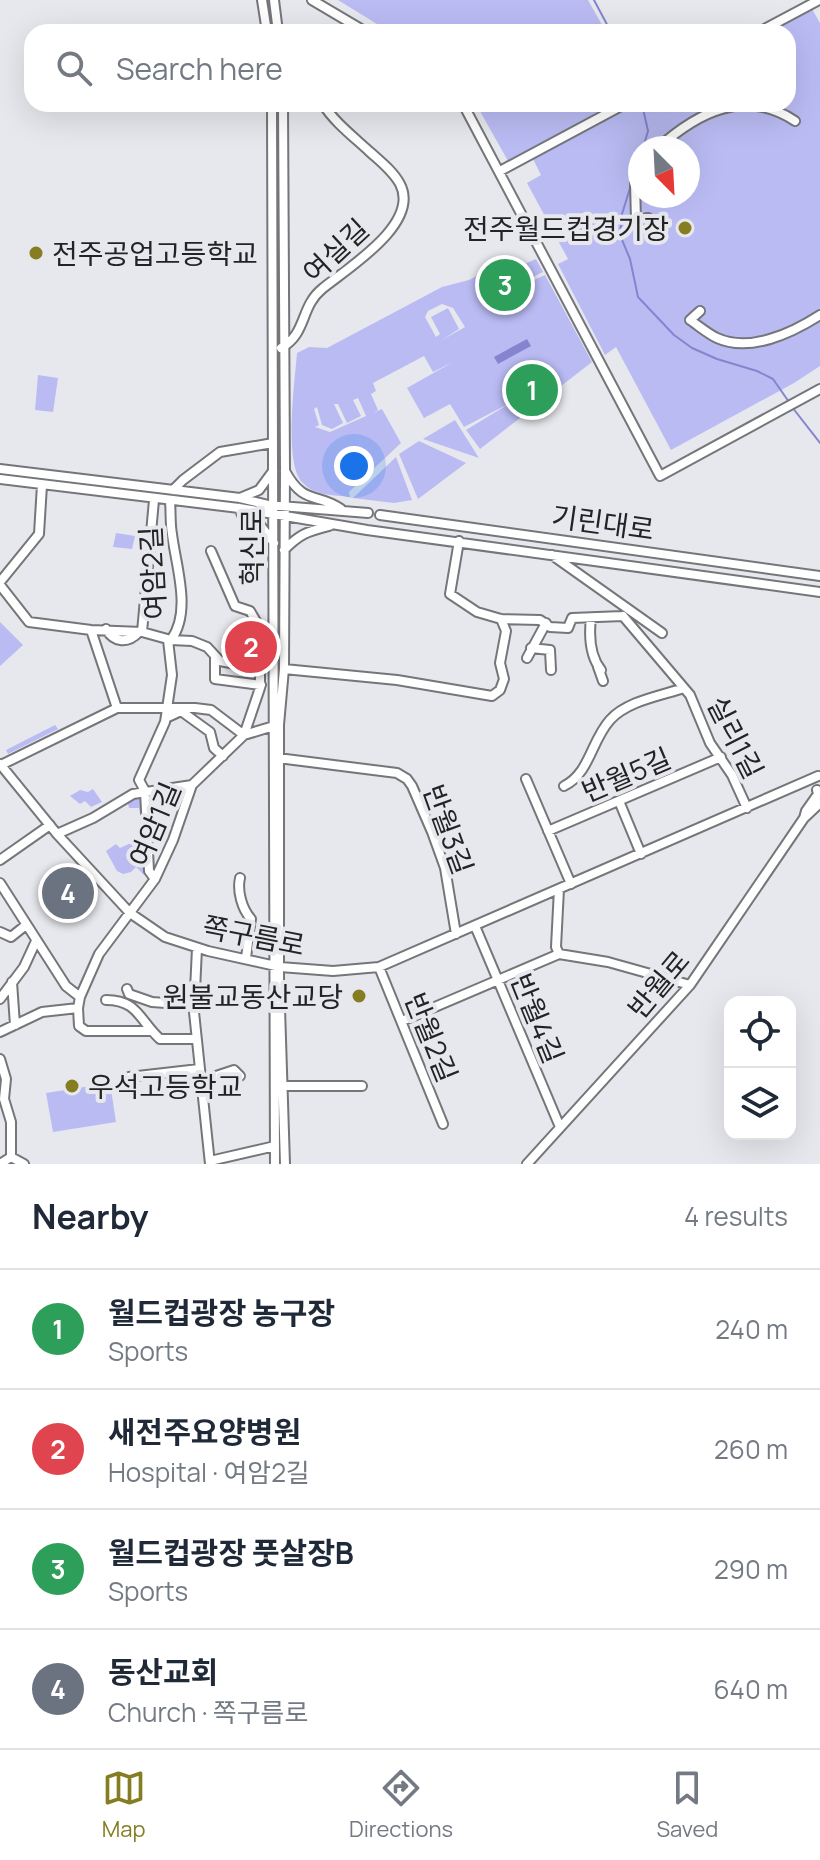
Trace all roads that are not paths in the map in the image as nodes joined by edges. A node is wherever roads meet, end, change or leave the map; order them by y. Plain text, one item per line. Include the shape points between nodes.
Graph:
1 (262, 0) edge
2 (274, 0) edge
3 (312, 0) edge
4 (819, 0) edge
5 (266, 24) edge
6 (277, 24) edge
7 (352, 24) edge
8 (774, 24) edge
9 (272, 112) edge
10 (283, 112) edge
11 (331, 112) edge
12 (467, 112) edge
13 (610, 112) edge
14 (714, 112) edge
15 (780, 112) edge
16 (795, 121) dead end
17 (674, 136) edge
18 (500, 171) junction
19 (636, 208) edge
20 (648, 218) dead end
21 (700, 311) dead end
22 (820, 315) edge
23 (278, 348) junction
24 (820, 389) edge
25 (273, 443) junction
26 (0, 469) edge
27 (273, 470) junction
28 (285, 470) junction
29 (0, 479) edge
30 (42, 485) junction
31 (173, 490) junction
32 (240, 498) junction
33 (154, 500) junction
34 (170, 502) junction
35 (284, 506) junction
36 (239, 508) junction
37 (341, 509) junction
38 (274, 510) junction
39 (368, 513) dead end
40 (380, 515) dead end
41 (284, 517) junction
42 (334, 524) junction
43 (459, 541) junction
44 (274, 543) junction
45 (284, 550) junction
46 (211, 551) dead end
47 (552, 555) junction
48 (820, 576) edge
49 (0, 584) edge
50 (820, 592) edge
51 (625, 613) junction
52 (591, 618) junction
53 (501, 619) junction
54 (546, 623) junction
55 (91, 630) junction
56 (141, 632) junction
57 (662, 633) dead end
58 (169, 640) junction
59 (273, 648) junction
60 (531, 648) junction
61 (215, 656) junction
62 (527, 658) dead end
63 (284, 669) junction
64 (551, 670) dead end
65 (603, 681) dead end
66 (261, 686) junction
67 (684, 688) junction
68 (167, 707) junction
69 (117, 708) junction
70 (166, 718) junction
71 (276, 725) junction
72 (244, 735) junction
73 (223, 756) junction
74 (721, 757) junction
75 (276, 758) junction
76 (1, 765) edge
77 (819, 775) edge
78 (526, 779) dead end
79 (192, 785) junction
80 (564, 786) dead end
81 (794, 788) junction
82 (818, 790) edge
83 (145, 791) junction
84 (619, 801) junction
85 (820, 803) edge
86 (747, 808) junction
87 (806, 813) junction
88 (50, 825) junction
89 (548, 831) junction
90 (57, 834) junction
91 (641, 854) junction
92 (0, 860) edge
93 (240, 878) dead end
94 (155, 879) junction
95 (0, 883) edge
96 (571, 884) junction
97 (559, 889) junction
98 (130, 913) junction
99 (26, 925) junction
100 (475, 926) junction
101 (0, 932) edge
102 (456, 934) junction
103 (36, 941) junction
104 (197, 948) junction
105 (559, 954) junction
106 (246, 958) junction
107 (277, 966) junction
108 (379, 967) junction
109 (498, 981) junction
110 (12, 982) junction
111 (690, 985) junction
112 (127, 989) dead end
113 (80, 997) junction
114 (0, 999) edge
115 (106, 1000) dead end
116 (193, 1005) junction
117 (78, 1008) junction
118 (402, 1021) junction
119 (15, 1025) junction
120 (150, 1031) junction
121 (0, 1032) edge
122 (196, 1039) junction
123 (0, 1059) edge
124 (199, 1069) junction
125 (2, 1071) edge
126 (240, 1076) dead end
127 (129, 1077) dead end
128 (201, 1081) junction
129 (279, 1086) junction
130 (362, 1086) dead end
131 (4, 1113) edge
132 (443, 1124) dead end
133 (560, 1127) junction
134 (275, 1146) junction
135 (6, 1162) edge
136 (210, 1162) edge
137 (24, 1164) edge
138 (275, 1164) edge
139 (285, 1164) edge
140 (527, 1164) edge

1 - 5 street
2 - 6 street
3 - 7 street
4 - 8 street
9 - 23 street, 혁신로 via 270,300
10 - 23 street, 혁신로
11 - 23 street, 여실길 via 386,167 404,199 398,218 381,240 319,291 296,339
12 - 18 street
13 - 18 street
14 - 17 street
15 - 16 street
18 - 24 street via 660,476
19 - 20 street via 636,220
21 - 22 street via 690,320 731,343 784,334
23 - 25 street, 혁신로
23 - 28 street, 혁신로
25 - 27 street, 혁신로
25 - 31 street via 220,452
26 - 31 street, 기린대로
27 - 32 street via 259,490
27 - 38 street, 혁신로
28 - 35 street, 혁신로
28 - 37 street via 304,495
29 - 30 street, 기린대로
30 - 33 street, 기린대로
30 - 49 street via 39,534
31 - 32 street, 기린대로
32 - 38 street, 기린대로
33 - 34 street, 기린대로
33 - 56 street
34 - 36 street, 기린대로
34 - 58 street, 여암2길 via 181,605 179,629
35 - 37 street, 기린대로
35 - 38 street, 기린대로
35 - 41 street, 혁신로
36 - 38 street, 기린대로
36 - 44 street
37 - 39 street, 기린대로
38 - 41 street, 기린대로
38 - 44 street, 혁신로
40 - 48 street, 기린대로
41 - 42 street, 기린대로
41 - 45 street, 혁신로
42 - 43 street, 기린대로
42 - 45 street via 304,532
43 - 47 street, 기린대로
43 - 53 street via 450,594 477,612
44 - 59 street, 혁신로
45 - 63 street, 혁신로
46 - 59 street via 235,606 250,611
47 - 50 street, 기린대로
47 - 51 street, 실리1길
49 - 55 street, 여암2길 via 29,622
51 - 52 street
51 - 57 street, 실리1길
51 - 67 street, 실리1길
52 - 54 street via 572,618 568,628
52 - 65 street via 589,635
53 - 54 street
53 - 63 street via 506,631 500,663 504,679 492,696
54 - 60 street
55 - 56 street, 여암2길
55 - 69 street
56 - 58 street, 여암2길
58 - 61 street, 여암2길 via 192,641
58 - 68 street, 여암2길 via 172,675
59 - 71 street, 혁신로
60 - 62 street
60 - 64 street via 550,650
61 - 66 street, 여암2길 via 256,667 262,673
61 - 66 street via 216,680
63 - 71 street, 혁신로
66 - 72 street, 여암1길
67 - 74 street, 실리1길
67 - 80 street, 실리1길 via 627,707 610,719 575,780
68 - 69 street
68 - 70 street, 여암2길
68 - 72 street via 211,710
69 - 76 street
70 - 73 street via 181,711 210,732 214,748
70 - 83 street, 여암2길 via 139,780
71 - 72 street, 여암1길
71 - 75 street, 혁신로
72 - 73 street, 여암1길
73 - 79 street, 여암1길
74 - 84 street, 반월5길
74 - 86 street, 실리1길
75 - 102 street, 반월3길 via 397,773 407,779 445,868
75 - 107 street, 혁신로
76 - 88 street, 쪽구름로
77 - 81 street, 쪽구름로
77 - 82 street
78 - 89 street
79 - 83 street
79 - 94 street, 여암1길
81 - 82 street via 811,785
81 - 86 street, 쪽구름로
81 - 87 street via 809,793
82 - 87 street
83 - 90 street
83 - 94 street, 여암2길 via 149,871
84 - 89 street, 반월5길
84 - 91 street
85 - 87 street
86 - 91 street, 쪽구름로
87 - 111 street, 반월로
88 - 90 street, 쪽구름로
88 - 92 street
89 - 96 street
90 - 98 street, 쪽구름로
91 - 96 street, 쪽구름로
93 - 106 street via 243,910 251,919
94 - 98 street, 여암1길
95 - 99 street
96 - 97 street, 쪽구름로
97 - 100 street, 쪽구름로
97 - 105 street
98 - 104 street, 쪽구름로 via 165,937
98 - 113 street, 여암1길 via 99,954
99 - 101 street via 11,937
99 - 103 street
100 - 102 street, 쪽구름로
100 - 109 street, 반월4길
102 - 108 street, 쪽구름로
103 - 110 street
103 - 113 street via 66,986
104 - 106 street, 쪽구름로
104 - 116 street
105 - 109 street
105 - 111 street
106 - 107 street, 쪽구름로
107 - 108 street, 쪽구름로 via 333,971
107 - 129 street, 혁신로
108 - 118 street, 반월2길
109 - 118 street
109 - 133 street, 반월4길
110 - 114 street
110 - 119 street
111 - 133 street, 반월로
112 - 116 street via 152,1002
113 - 117 street, 여암1길
115 - 120 street via 129,1003
116 - 122 street
117 - 119 street via 42,1012
117 - 120 street via 79,1026 86,1031
118 - 132 street, 반월2길
119 - 121 street
120 - 122 street via 160,1039
122 - 124 street
123 - 125 street
124 - 127 street
124 - 128 street
125 - 131 street
126 - 128 street via 234,1070
128 - 136 street
129 - 130 street
129 - 134 street, 혁신로
129 - 139 street, 혁신로
131 - 135 street via 11,1122
133 - 140 street, 반월로
134 - 136 street
134 - 138 street, 혁신로
135 - 137 street

